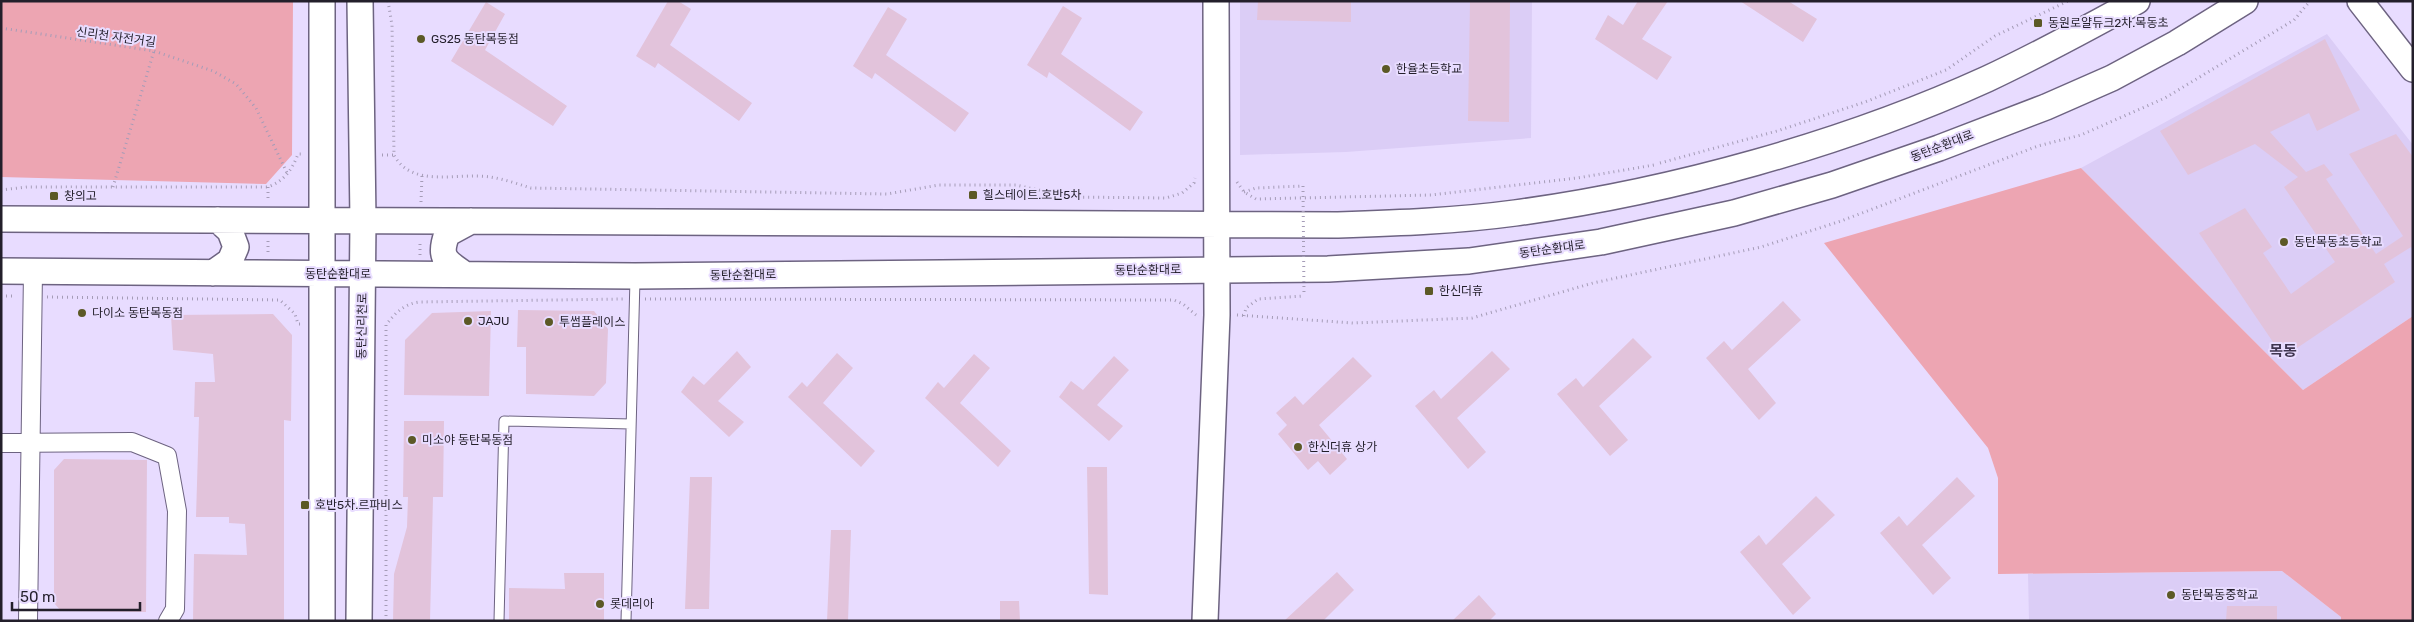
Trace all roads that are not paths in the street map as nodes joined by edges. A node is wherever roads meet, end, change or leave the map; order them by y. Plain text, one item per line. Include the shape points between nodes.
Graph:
1 (322, 1) edge
2 (360, 1) edge
3 (1216, 1) edge
4 (2137, 1) edge
5 (2245, 1) edge
6 (2360, 1) edge
7 (2413, 69) edge
8 (322, 92) junction
9 (361, 92) junction
10 (1, 220) edge
11 (218, 220) junction
12 (323, 221) junction
13 (363, 221) junction
14 (471, 222) junction
15 (1217, 225) junction
16 (1217, 269) junction
17 (1, 271) edge
18 (33, 272) junction
19 (213, 273) junction
20 (323, 274) junction
21 (362, 274) junction
22 (464, 274) junction
23 (634, 288) junction
24 (323, 389) junction
25 (361, 390) junction
26 (632, 424) junction
27 (1, 443) edge
28 (30, 443) junction
29 (28, 621) edge
30 (168, 621) edge
31 (322, 621) edge
32 (359, 621) edge
33 (500, 621) edge
34 (626, 621) edge
35 (1205, 621) edge

1 - 8 main road
2 - 9 main road, 동탄신리천로
3 - 15 main road
4 - 15 main road via 1986,79 1850,132 1732,168 1574,203 1466,218 1338,225
5 - 16 main road, 동탄순환대로 via 2112,78 2046,107 1841,182 1734,213 1601,242 1469,260 1328,269
6 - 7 main road
8 - 9 main road via 342,109 353,106
8 - 12 main road
9 - 13 main road, 동탄신리천로
10 - 11 main road
11 - 12 main road
11 - 19 main road via 230,232 236,246 230,261
12 - 13 main road
12 - 20 main road
13 - 14 main road
13 - 21 main road, 동탄신리천로
14 - 15 main road
14 - 22 main road via 447,234 442,248 446,261
15 - 16 main road
16 - 23 main road, 동탄순환대로
16 - 35 main road
17 - 18 main road, 동탄순환대로
18 - 19 main road, 동탄순환대로
18 - 28 street
19 - 20 main road, 동탄순환대로
20 - 21 main road, 동탄순환대로
20 - 24 main road
21 - 22 main road, 동탄순환대로
21 - 25 main road, 동탄신리천로
22 - 23 main road, 동탄순환대로
23 - 26 lane
24 - 25 main road via 329,376 340,369 352,372
24 - 31 main road
25 - 32 main road, 동탄신리천로
26 - 33 lane via 504,420
26 - 34 lane
27 - 28 street
28 - 29 street
28 - 30 street via 132,442 167,456 176,511 175,609

